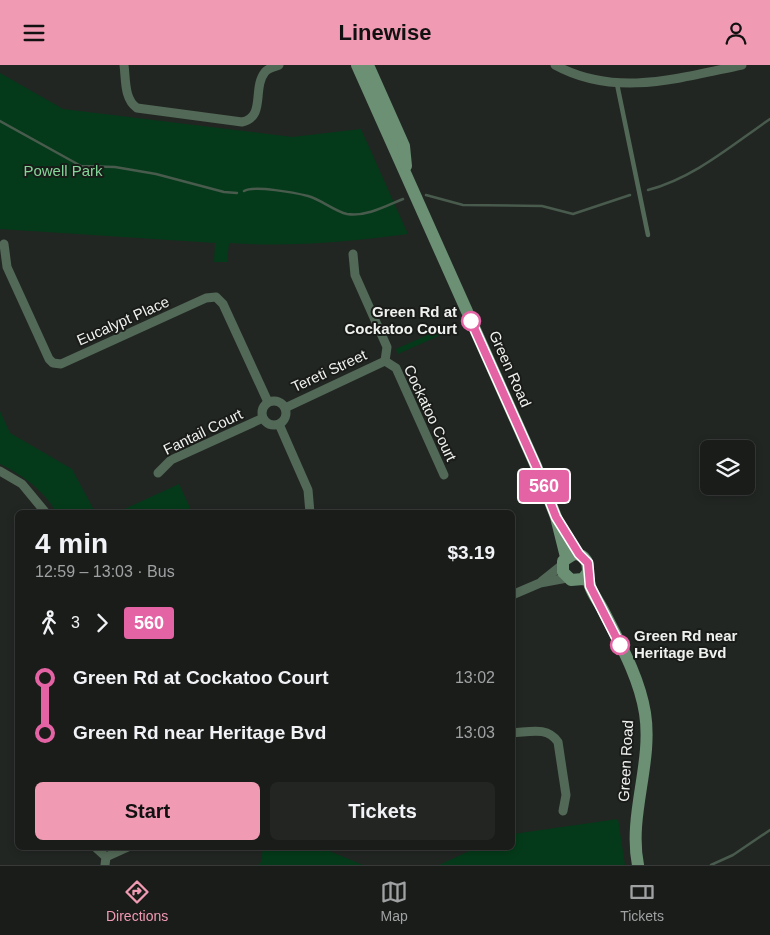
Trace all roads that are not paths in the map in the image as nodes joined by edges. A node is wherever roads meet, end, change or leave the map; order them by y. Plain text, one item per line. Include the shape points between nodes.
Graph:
1 (124, 65) edge
2 (279, 65) edge
3 (357, 65) edge
4 (368, 65) edge
5 (554, 65) edge
6 (742, 65) edge
7 (264, 68) edge
8 (617, 84) junction
9 (408, 181) junction
10 (648, 235) dead end
11 (4, 243) dead end
12 (353, 254) dead end
13 (386, 361) junction
14 (268, 402) junction
15 (285, 408) junction
16 (263, 418) junction
17 (279, 424) junction
18 (0, 471) edge
19 (158, 473) dead end
20 (444, 475) dead end
21 (44, 510) edge
22 (310, 510) edge
23 (556, 517) junction
24 (579, 554) junction
25 (564, 561) junction
26 (588, 573) junction
27 (571, 579) junction
28 (540, 583) junction
29 (515, 594) edge
30 (601, 607) junction
31 (515, 733) edge
32 (563, 811) dead end
33 (97, 850) edge
34 (123, 850) edge
35 (106, 861) edge
36 (638, 865) edge

1 - 7 street via 128,98 137,109 242,122 256,114
2 - 7 street
3 - 9 street, Green Road
4 - 9 street, Green Road via 404,146
5 - 8 street via 571,74
6 - 8 street via 658,82
8 - 10 lane
9 - 23 street, Green Road
11 - 14 street, Eucalypt Place via 7,267 49,359 54,363 61,364 206,298 216,297 223,304
12 - 13 street, Cockatoo Court via 355,275 387,347
13 - 15 street, Tereti Street
13 - 20 street, Cockatoo Court via 396,368
14 - 15 street via 276,401
14 - 16 street via 263,407
15 - 17 street via 286,416
16 - 17 street via 269,424
16 - 19 street, Fantail Court via 171,460
17 - 22 street via 308,490
18 - 21 street via 22,484
23 - 24 street, Green Road
23 - 25 street, Green Road
24 - 25 street
24 - 26 street via 586,559
25 - 27 street via 563,572
25 - 28 street
26 - 27 street via 583,579
26 - 30 street, Green Road via 590,586
27 - 28 street
27 - 30 street, Green Road
28 - 29 street
30 - 36 street, Green Road via 631,669 644,713 643,780 636,833
31 - 32 street via 544,731 558,742 566,795
33 - 35 street
34 - 35 street

